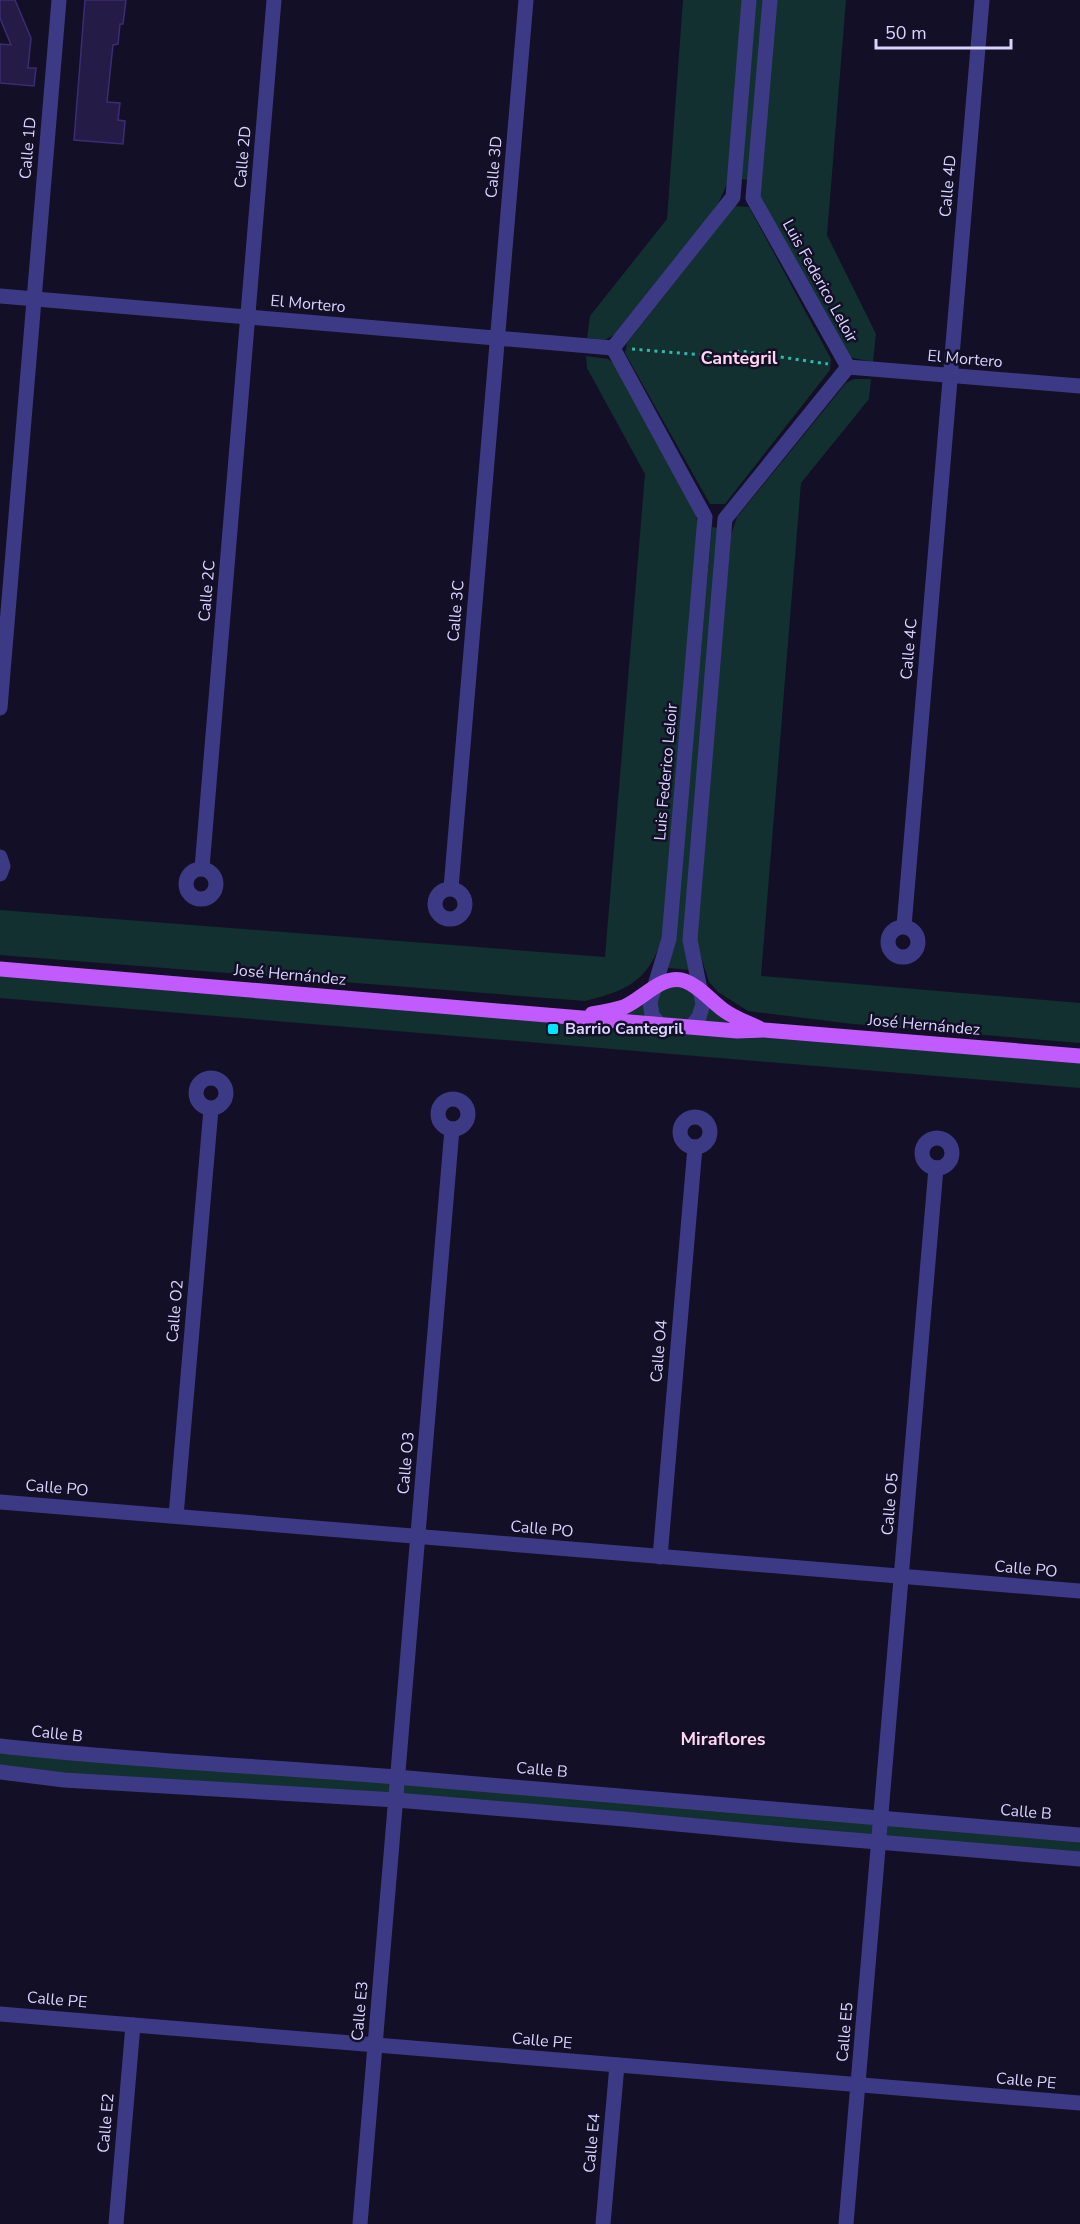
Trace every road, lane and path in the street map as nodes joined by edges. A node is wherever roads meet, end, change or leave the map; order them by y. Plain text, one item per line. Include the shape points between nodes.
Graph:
1 (59, 0) edge
2 (274, 0) edge
3 (526, 0) edge
4 (749, 0) edge
5 (770, 0) edge
6 (982, 0) edge
7 (733, 196) junction
8 (753, 198) junction
9 (0, 296) edge
10 (34, 299) junction
11 (248, 317) junction
12 (498, 338) junction
13 (614, 348) junction
14 (848, 367) junction
15 (950, 376) junction
16 (1080, 386) edge
17 (705, 517) junction
18 (725, 519) junction
19 (0, 708) edge
20 (0, 857) edge
21 (202, 868) dead end
22 (0, 874) edge
23 (451, 888) dead end
24 (904, 926) dead end
25 (0, 969) edge
26 (652, 990) junction
27 (700, 991) junction
28 (578, 1017) junction
29 (659, 1024) junction
30 (691, 1027) junction
31 (764, 1030) junction
32 (1080, 1056) edge
33 (211, 1109) dead end
34 (452, 1129) dead end
35 (694, 1148) dead end
36 (936, 1168) dead end
37 (0, 1502) edge
38 (176, 1516) junction
39 (418, 1536) junction
40 (660, 1557) junction
41 (902, 1576) junction
42 (1080, 1591) edge
43 (0, 1746) edge
44 (0, 1772) edge
45 (398, 1777) junction
46 (396, 1800) junction
47 (881, 1819) junction
48 (1080, 1835) edge
49 (879, 1842) junction
50 (1080, 1860) edge
51 (0, 2014) edge
52 (133, 2025) junction
53 (375, 2045) junction
54 (617, 2065) junction
55 (858, 2085) junction
56 (1080, 2103) edge
57 (116, 2224) edge
58 (360, 2224) edge
59 (603, 2224) edge
60 (846, 2224) edge

1 - 10 street, Calle 1D
2 - 11 street, Calle 2D
3 - 12 street, Calle 3D
4 - 7 street
5 - 8 street
6 - 15 street, Calle 4D
7 - 8 street
7 - 13 street
8 - 14 street, Luis Federico Leloir
9 - 10 street, El Mortero
10 - 11 street, El Mortero
10 - 19 street, Calle 1D
11 - 12 street, El Mortero
11 - 21 street, Calle 2C
12 - 13 street, El Mortero
12 - 23 street, Calle 3C
13 - 14 path via 715,356 740,351
13 - 17 street
14 - 15 street, El Mortero
14 - 18 street, Luis Federico Leloir
15 - 16 street, El Mortero
15 - 24 street, Calle 4C
17 - 18 street
17 - 26 street, Luis Federico Leloir via 669,939
18 - 27 street via 690,940
20 - 22 street
25 - 28 main road, José Hernández
26 - 27 main road, José Hernández via 672,980 685,981
26 - 28 main road, José Hernández via 625,1006
26 - 29 street, Luis Federico Leloir via 652,1016
27 - 30 street via 703,1004
27 - 31 main road, José Hernández via 723,1010
28 - 29 main road, José Hernández
29 - 30 main road, José Hernández
30 - 31 main road, José Hernández
31 - 32 main road, José Hernández
33 - 38 street, Calle O2
34 - 39 street, Calle O3
35 - 40 street, Calle O4
36 - 41 street, Calle O5
37 - 38 street, Calle PO
38 - 39 street, Calle PO
39 - 40 street, Calle PO
39 - 45 street, Calle O3
40 - 41 street, Calle PO
41 - 42 street, Calle PO
41 - 47 street, Calle O5
43 - 45 street, Calle B
44 - 46 street via 64,1780
45 - 46 street, Calle O3
45 - 47 street, Calle B
46 - 49 street
46 - 53 street, Calle E3
47 - 48 street, Calle B
47 - 49 street, Calle O5
49 - 50 street
49 - 55 street, Calle E5
51 - 52 street, Calle PE
52 - 53 street, Calle PE
52 - 57 street, Calle E2
53 - 54 street, Calle PE
53 - 58 street, Calle E3
54 - 55 street, Calle PE
54 - 59 street, Calle E4
55 - 56 street, Calle PE
55 - 60 street, Calle E5

